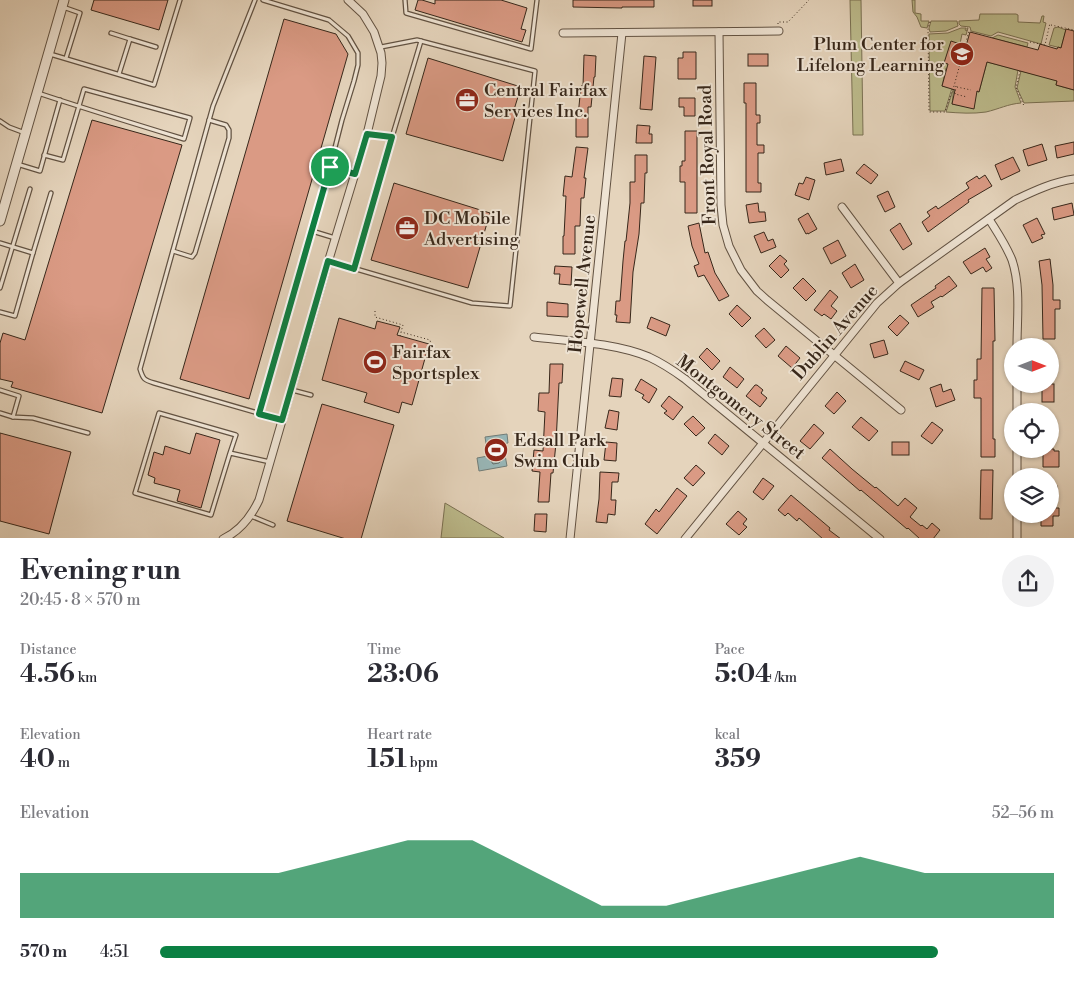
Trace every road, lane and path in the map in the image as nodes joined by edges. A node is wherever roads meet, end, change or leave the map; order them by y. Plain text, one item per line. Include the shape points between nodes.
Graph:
1 (180, 0) edge
2 (255, 0) edge
3 (263, 0) edge
4 (348, 0) edge
5 (537, 0) edge
6 (809, 0) edge
7 (404, 1) edge
8 (63, 4) edge
9 (930, 22) dead end
10 (1074, 30) edge
11 (779, 31) joint
12 (969, 31) dead end
13 (719, 32) junction
14 (111, 33) dead end
15 (563, 33) dead end
16 (622, 33) junction
17 (130, 39) junction
18 (421, 41) junction
19 (1030, 42) dead end
20 (156, 47) dead end
21 (380, 47) junction
22 (49, 53) junction
23 (66, 58) junction
24 (1020, 70) dead end
25 (119, 74) junction
26 (955, 86) junction
27 (971, 90) dead end
28 (37, 93) junction
29 (967, 98) dead end
30 (60, 100) junction
31 (78, 106) junction
32 (1024, 106) dead end
33 (209, 120) junction
34 (0, 122) edge
35 (26, 133) junction
36 (367, 134) junction
37 (392, 137) junction
38 (44, 155) junction
39 (17, 164) junction
40 (330, 167) junction
41 (355, 174) junction
42 (1074, 179) edge
43 (30, 189) dead end
44 (51, 193) dead end
45 (842, 207) dead end
46 (989, 219) junction
47 (0, 222) edge
48 (312, 231) junction
49 (335, 238) junction
50 (0, 243) edge
51 (13, 247) junction
52 (173, 251) junction
53 (33, 253) junction
54 (328, 261) junction
55 (354, 269) junction
56 (899, 283) junction
57 (0, 288) edge
58 (375, 311) dead end
59 (0, 312) edge
60 (388, 321) junction
61 (387, 324) dead end
62 (401, 332) junction
63 (400, 336) dead end
64 (534, 337) dead end
65 (1017, 338) edge
66 (590, 344) junction
67 (834, 355) junction
68 (444, 358) dead end
69 (0, 390) edge
70 (291, 390) junction
71 (311, 395) dead end
72 (901, 410) dead end
73 (0, 413) edge
74 (259, 414) junction
75 (13, 417) junction
76 (282, 420) junction
77 (88, 433) dead end
78 (763, 442) junction
79 (230, 453) junction
80 (270, 462) junction
81 (251, 516) junction
82 (1017, 523) edge
83 (273, 525) dead end
84 (687, 535) edge
85 (223, 538) edge
86 (570, 538) edge
87 (697, 538) edge
88 (880, 538) edge
89 (1017, 538) edge

1 - 25 lane via 154,85
2 - 33 lane
3 - 40 lane via 329,20 348,36 358,53 358,65
4 - 21 street via 369,22
5 - 7 lane via 531,50 406,13
6 - 11 path via 788,22 778,22
8 - 22 street
8 - 23 lane via 80,13
9 - 26 path via 929,112 945,112
10 - 19 path via 1050,24 1045,45
11 - 13 street
12 - 26 path
13 - 16 street
13 - 67 street, Front Royal Road via 721,205 729,246 741,270 758,291
14 - 17 lane
15 - 16 street
16 - 66 street, Hopewell Avenue
17 - 20 lane
17 - 25 lane
18 - 21 lane
18 - 37 lane
18 - 55 lane via 535,71 510,306 472,303
21 - 36 street via 381,76
22 - 23 lane
22 - 28 street
23 - 25 lane
24 - 32 path via 1016,87
26 - 27 path
26 - 29 path via 955,94
28 - 30 lane
28 - 35 street
30 - 31 lane
30 - 38 lane
31 - 31 lane via 184,139 190,118 84,89
31 - 38 lane via 64,160
33 - 52 lane
33 - 52 lane via 226,125 229,138 195,253 192,257
34 - 35 lane
35 - 39 street
36 - 37 lane
36 - 41 street
37 - 55 lane
38 - 39 lane via 40,171
39 - 47 street
40 - 41 lane
40 - 48 lane
41 - 49 street
42 - 46 street, Dublin Avenue via 1030,192
43 - 51 lane
44 - 53 lane
45 - 56 street
46 - 56 street, Dublin Avenue
46 - 65 street via 1008,252 1016,275
48 - 49 lane
48 - 74 lane
49 - 54 street
50 - 51 lane
51 - 53 lane
51 - 57 lane
52 - 74 lane via 140,369 142,375 154,383
53 - 59 lane via 15,316
54 - 55 lane
54 - 70 street
56 - 67 street, Dublin Avenue via 877,303
58 - 60 path via 375,317
60 - 61 path
60 - 62 path via 403,325
62 - 63 path
62 - 68 path via 430,340 433,354
64 - 66 street, Montgomery Street
66 - 78 street, Montgomery Street via 648,356 685,380
66 - 86 street, Hopewell Avenue
67 - 72 street, Front Royal Road
67 - 78 street, Dublin Avenue
69 - 75 lane via 19,396
70 - 71 lane
70 - 76 street
73 - 75 lane
74 - 76 lane
75 - 77 lane via 33,418
76 - 80 street
78 - 84 street, Dublin Avenue
78 - 88 street, Montgomery Street
79 - 79 lane via 211,515 135,493 159,413 236,435
79 - 80 lane
80 - 81 street
81 - 83 lane
81 - 85 street
82 - 89 street
84 - 87 street

